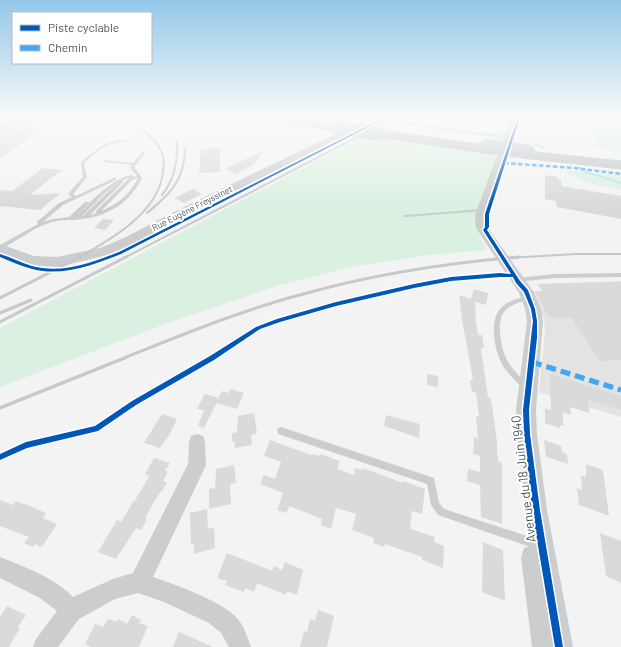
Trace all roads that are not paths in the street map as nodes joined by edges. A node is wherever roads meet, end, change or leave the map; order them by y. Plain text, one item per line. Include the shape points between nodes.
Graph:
1 (101, 147) edge
2 (316, 147) edge
3 (483, 147) edge
4 (504, 147) edge
5 (509, 147) edge
6 (144, 152) dead end
7 (528, 153) junction
8 (106, 161) dead end
9 (621, 161) edge
10 (135, 164) junction
11 (621, 165) edge
12 (124, 177) junction
13 (135, 177) junction
14 (115, 179) junction
15 (74, 197) junction
16 (482, 210) junction
17 (96, 214) junction
18 (406, 216) dead end
19 (85, 217) junction
20 (70, 218) junction
21 (77, 218) junction
22 (34, 228) junction
23 (485, 230) junction
24 (0, 248) edge
25 (621, 275) edge
26 (519, 285) junction
27 (523, 386) junction
28 (281, 431) dead end
29 (197, 442) dead end
30 (536, 544) junction
31 (0, 567) edge
32 (138, 583) junction
33 (71, 612) junction
34 (44, 647) edge
35 (240, 647) edge
36 (546, 647) edge
37 (559, 647) edge

1 - 15 lane via 82,163 85,178 70,194
2 - 24 street, Rue Eugène Freyssinet via 103,252 57,262 33,261
3 - 7 highway, bridge
4 - 16 street
5 - 23 street via 487,214
6 - 10 lane
7 - 9 highway
7 - 11 highway
8 - 10 lane
10 - 13 lane via 132,167
12 - 13 lane
12 - 14 lane
12 - 21 lane
13 - 17 lane
13 - 17 lane via 136,188 126,200
13 - 19 lane via 122,181
14 - 15 lane
14 - 20 lane
15 - 22 lane via 60,204
16 - 18 lane
16 - 23 street via 482,228
17 - 19 lane
19 - 21 lane
20 - 21 lane
20 - 22 lane via 50,221
22 - 24 lane
23 - 26 street
25 - 26 lane via 555,276
26 - 27 street, Avenue du 18 Juin 1940 via 526,321
26 - 27 lane via 514,301 503,308 497,318 496,333 503,359
27 - 30 street, Avenue du 18 Juin 1940 via 517,424 518,450
28 - 30 lane via 431,481 435,505 441,512
29 - 32 street via 197,465
30 - 36 street, Avenue du 18 Juin 1940
30 - 37 street, Avenue du 18 Juin 1940
31 - 33 street via 44,588 66,604
32 - 33 street via 87,600
32 - 35 street via 162,590 221,618 231,628
33 - 34 street

